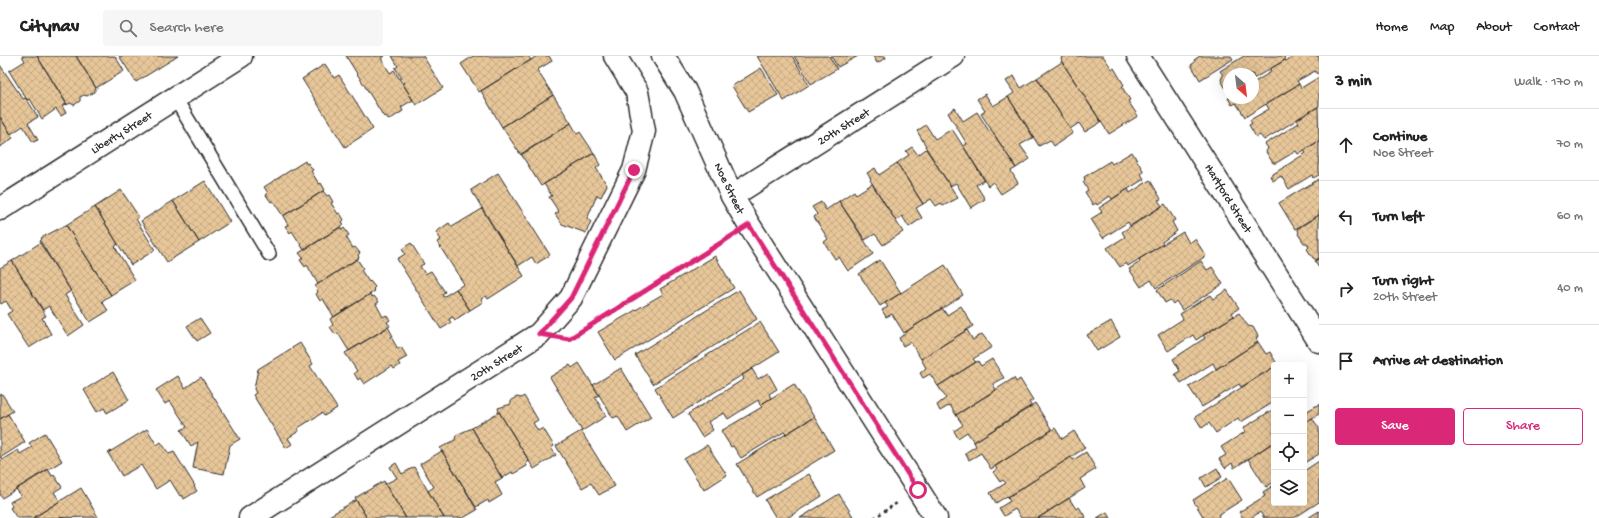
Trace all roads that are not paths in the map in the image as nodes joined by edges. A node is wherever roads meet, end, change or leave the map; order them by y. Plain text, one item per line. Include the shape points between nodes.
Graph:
1 (241, 56) edge
2 (615, 56) edge
3 (663, 56) edge
4 (953, 56) edge
5 (1138, 56) edge
6 (175, 98) junction
7 (732, 196) junction
8 (0, 209) edge
9 (269, 254) dead end
10 (1319, 341) edge
11 (250, 518) edge
12 (936, 518) edge

1 - 6 street, Liberty Street
2 - 11 street, 20th Street via 637,92 644,131 634,170 571,298 539,334
3 - 7 street, Noe Street via 685,91
4 - 7 street, 20th Street
5 - 10 street, Hartford Street
6 - 8 street, Liberty Street
6 - 9 lane
7 - 12 street, Noe Street

